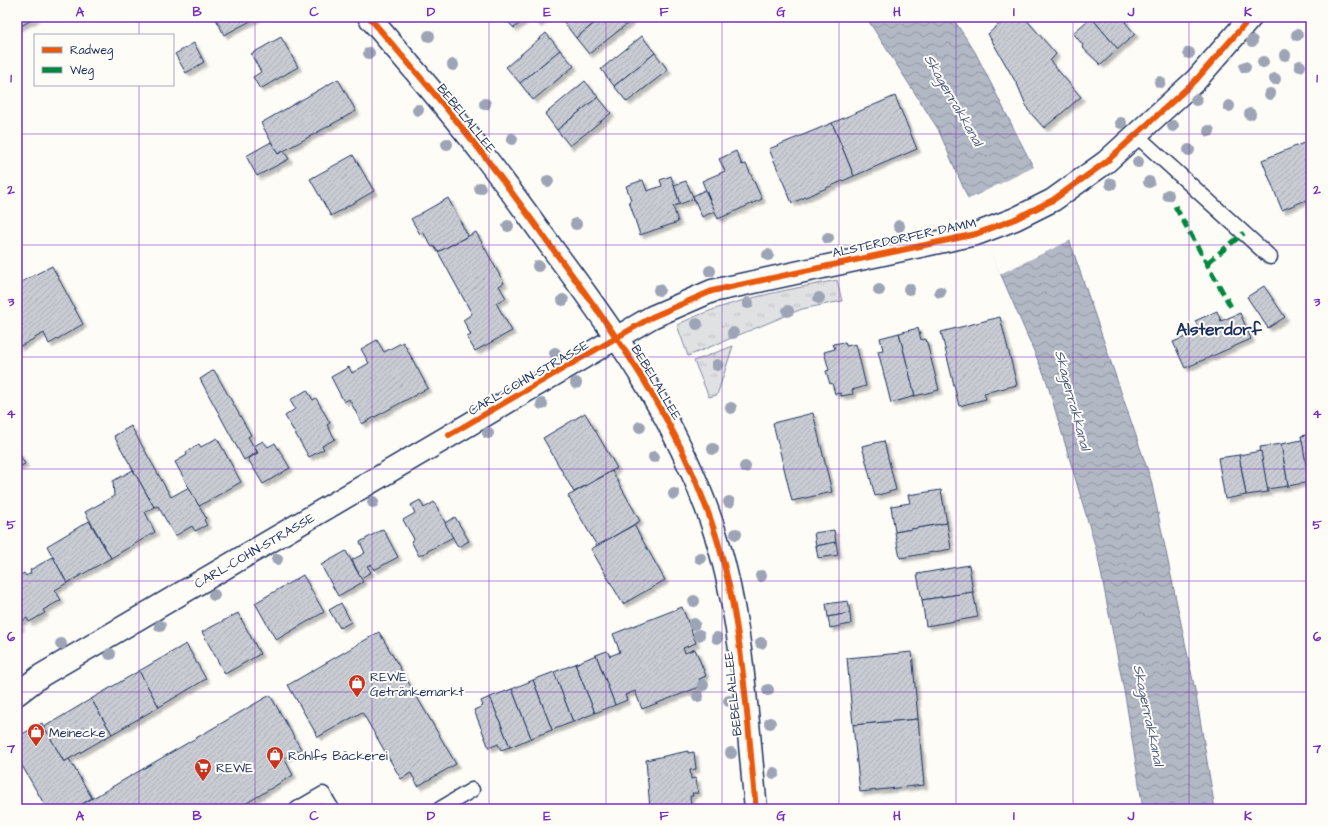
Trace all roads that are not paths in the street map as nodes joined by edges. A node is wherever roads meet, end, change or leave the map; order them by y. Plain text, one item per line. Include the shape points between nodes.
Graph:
1 (369, 17) edge
2 (1251, 17) edge
3 (1136, 135) junction
4 (1270, 257) dead end
5 (618, 338) junction
6 (17, 694) edge
7 (472, 790) dead end
8 (297, 809) edge
9 (332, 809) edge
10 (440, 809) edge
11 (756, 809) edge

1 - 5 street, BEBELALLEE via 484,155
2 - 3 street, ALSTERDORFER DAMM via 1196,80
3 - 4 lane
3 - 5 street, ALSTERDORFER DAMM via 1106,162 1054,200 1015,219 976,234 712,291 652,317
5 - 6 street, CARL-COHN-STRASSE via 56,667
5 - 11 street, BEBELALLEE via 650,388 679,442 701,492 717,539 734,605
7 - 10 lane
8 - 9 lane via 323,794

